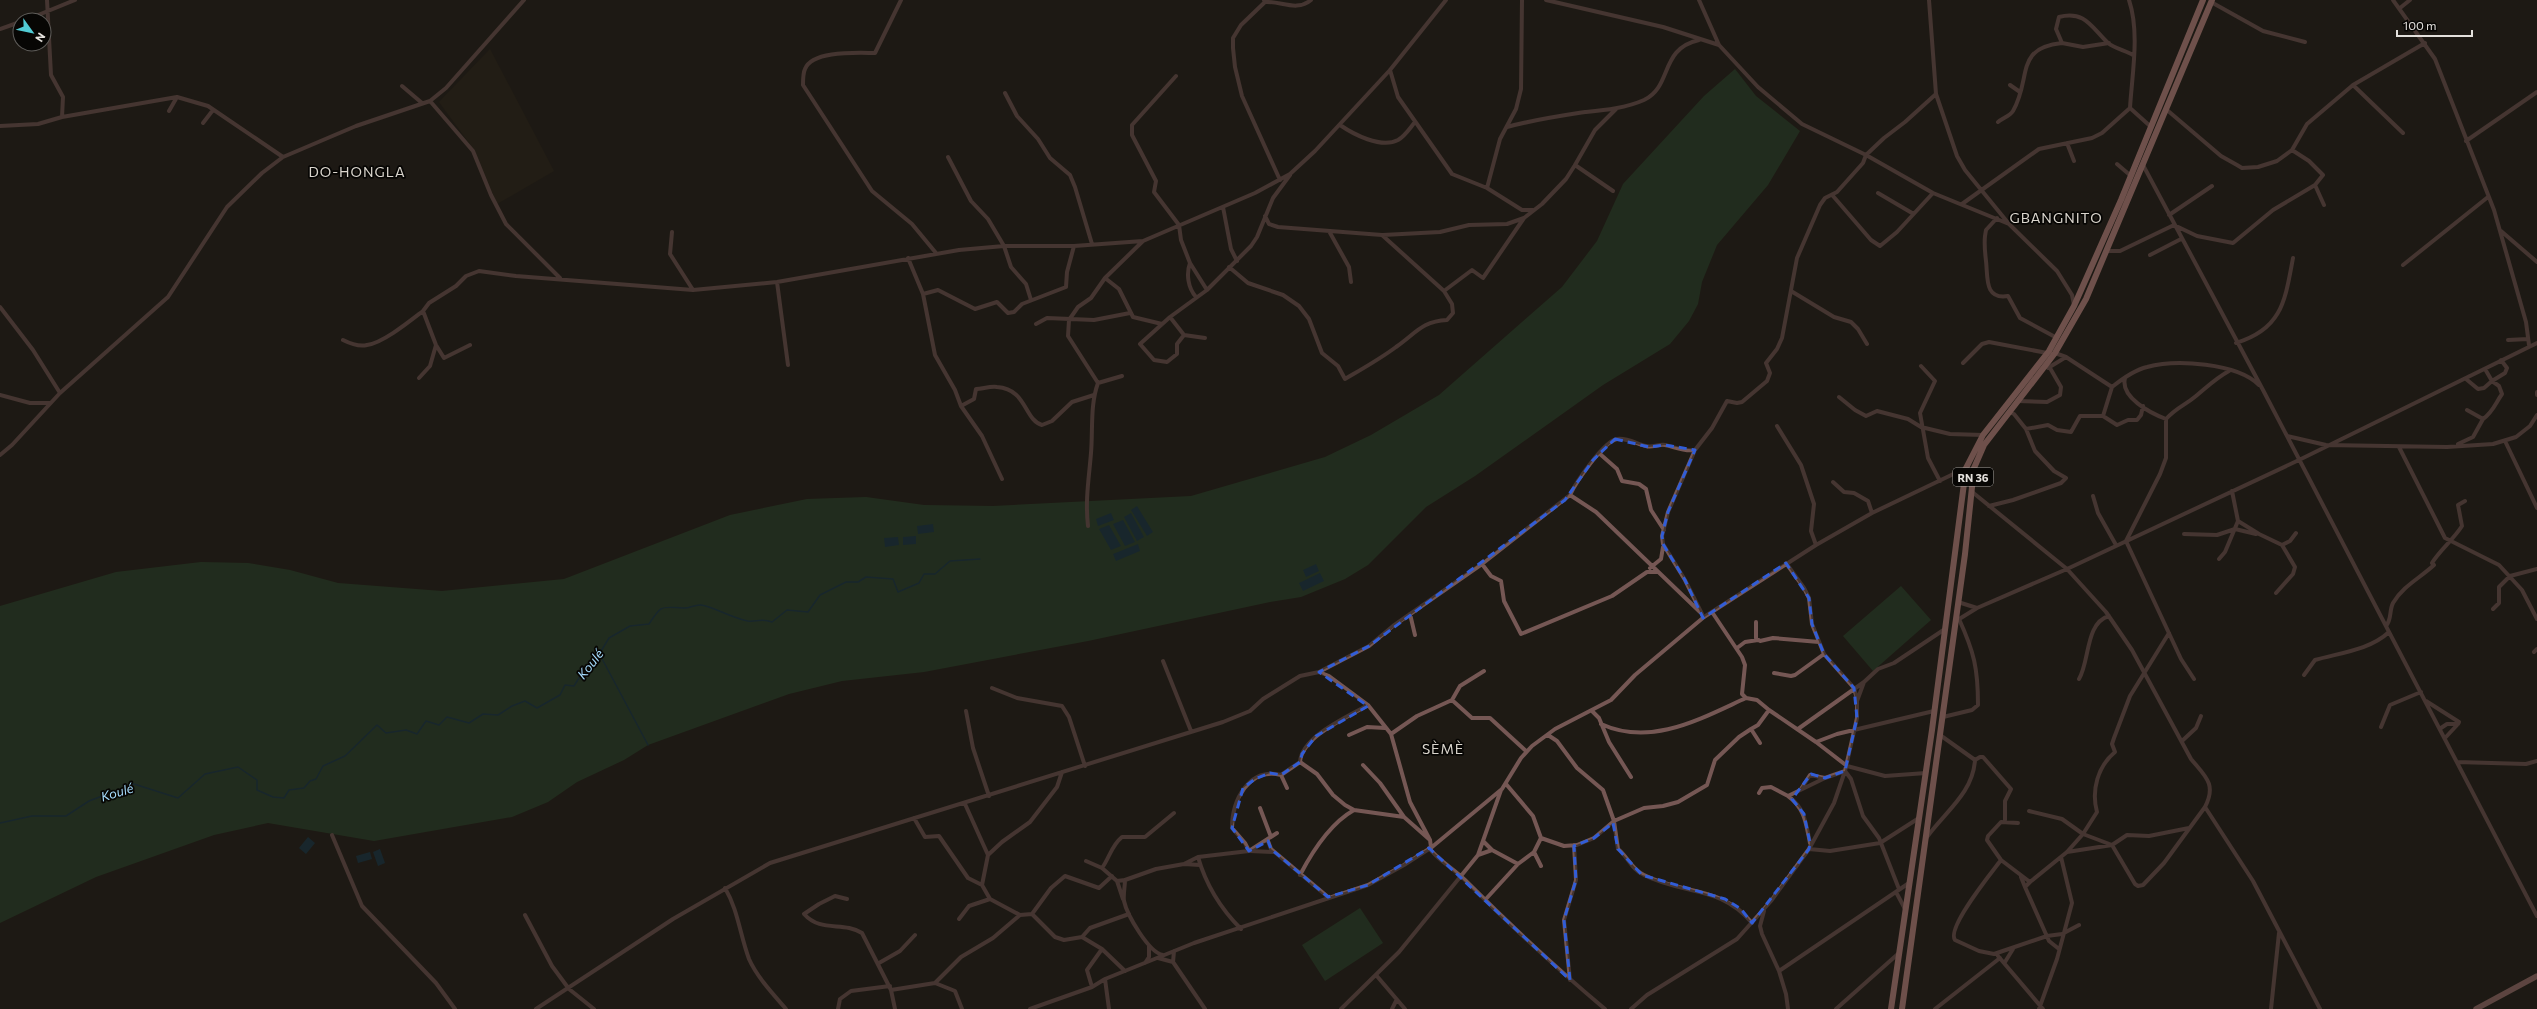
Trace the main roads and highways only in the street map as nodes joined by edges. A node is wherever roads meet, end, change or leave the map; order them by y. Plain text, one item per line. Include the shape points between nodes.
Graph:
1 (2203, 0) edge
2 (2212, 1) edge
3 (2052, 352) junction
4 (1891, 1009) edge
5 (1902, 1009) edge

1 - 3 main road, RN 36 via 2131,176
2 - 3 main road, RN 36 via 2086,299
3 - 4 main road, RN 36 via 1983,435 1966,468 1920,818
3 - 5 main road, RN 36 via 2047,368 2017,401 1984,445 1977,459 1971,491 1958,620 1924,841

